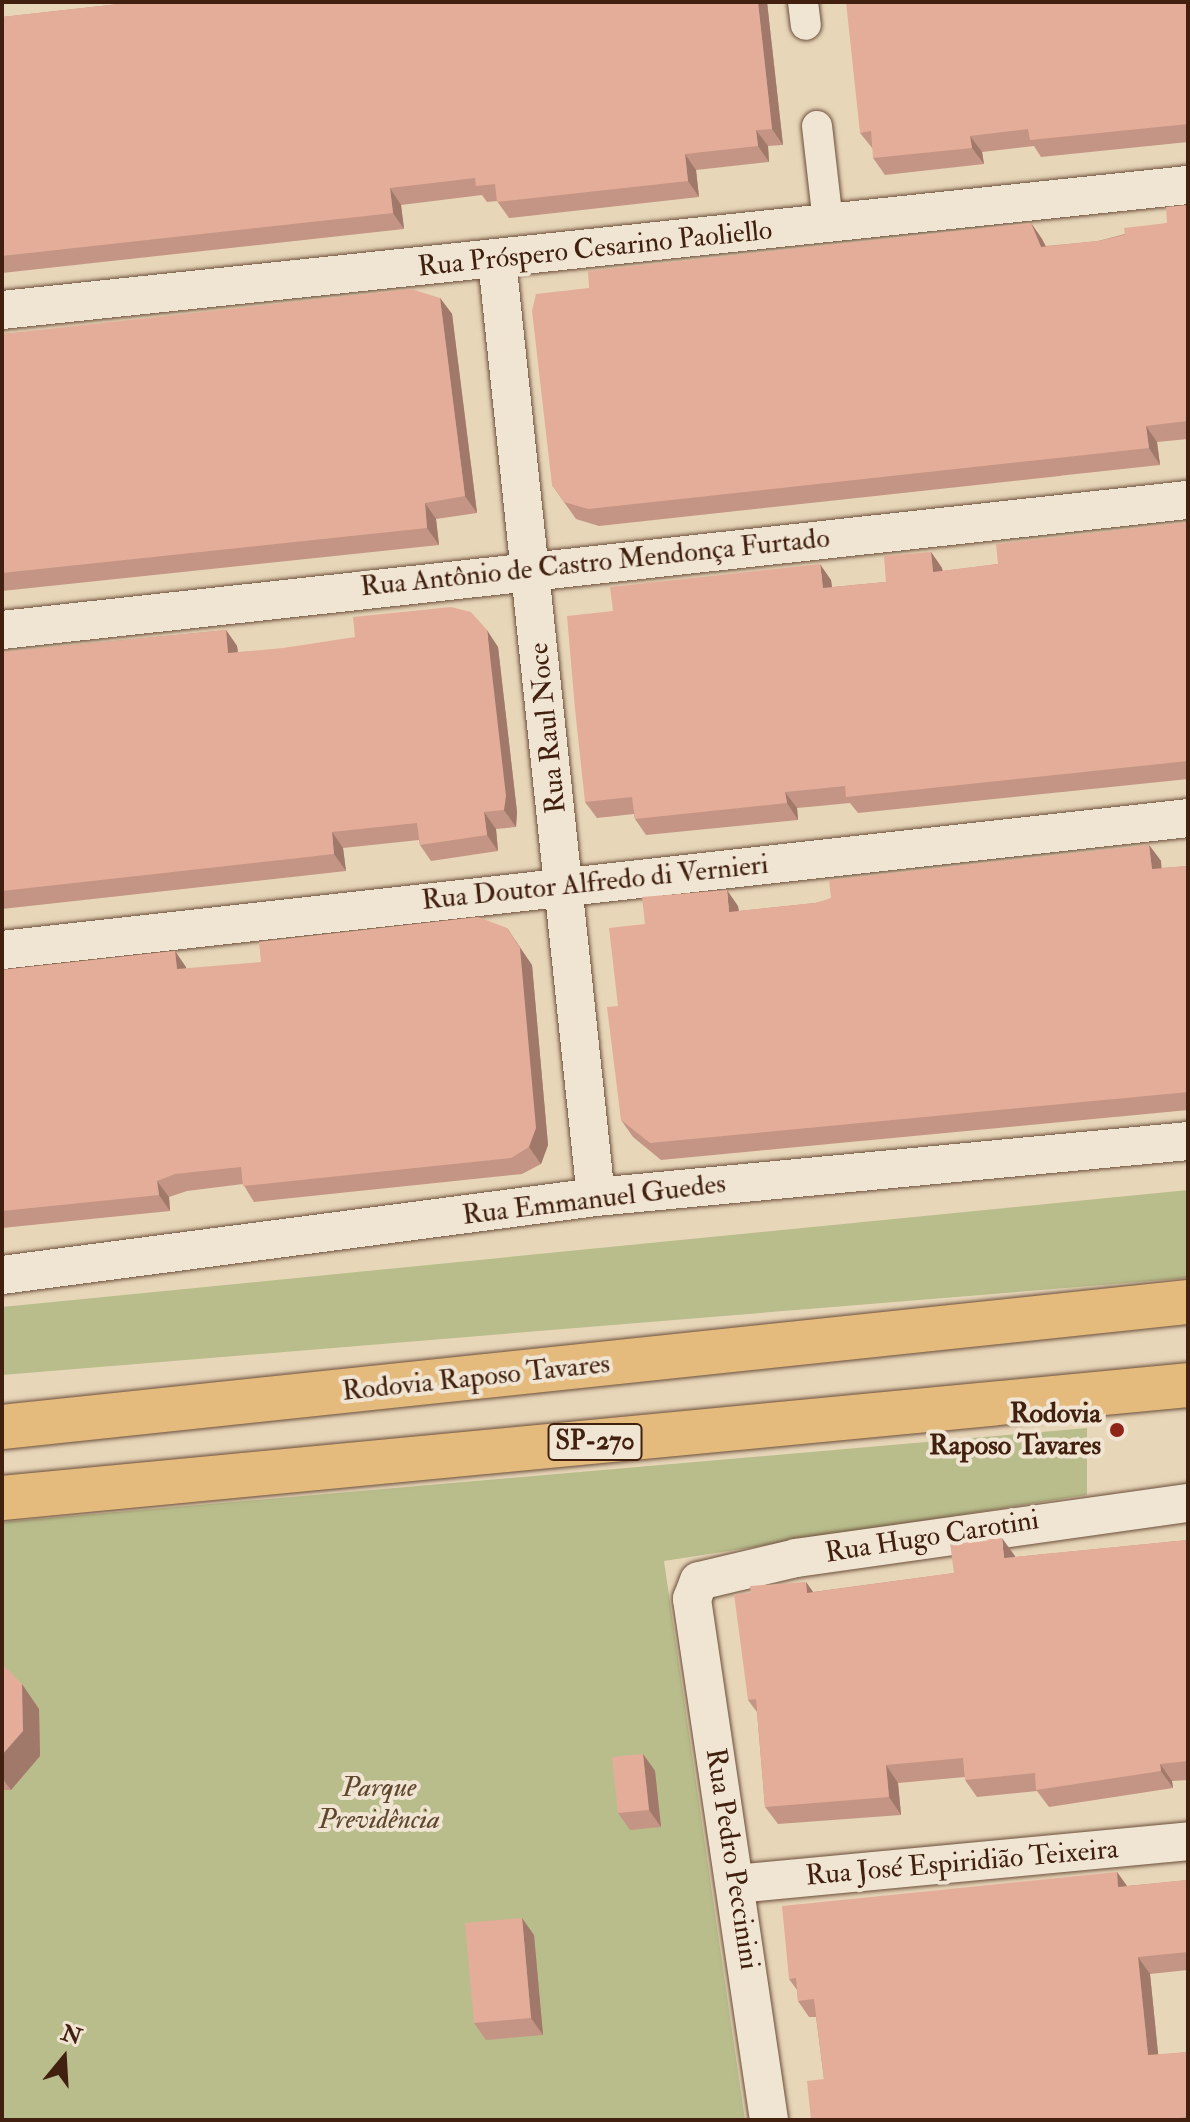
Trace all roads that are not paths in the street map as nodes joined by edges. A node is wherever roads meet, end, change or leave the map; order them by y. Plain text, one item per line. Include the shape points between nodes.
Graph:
1 (817, 126) dead end
2 (1188, 185) edge
3 (828, 223) junction
4 (497, 260) junction
5 (2, 310) edge
6 (1188, 500) edge
7 (531, 569) junction
8 (2, 630) edge
9 (1188, 818) edge
10 (565, 886) junction
11 (2, 950) edge
12 (1188, 1141) edge
13 (596, 1197) junction
14 (2, 1275) edge
15 (1188, 1302) edge
16 (1188, 1385) edge
17 (2, 1427) edge
18 (2, 1498) edge
19 (1188, 1503) edge
20 (692, 1599) joint
21 (1188, 1841) edge
22 (736, 1884) junction
23 (769, 2120) edge

1 - 3 street
2 - 3 street, Rua Próspero Cesarino Paoliello
3 - 4 street, Rua Próspero Cesarino Paoliello
4 - 5 street, Rua Próspero Cesarino Paoliello
4 - 7 street, Rua Raul Noce
6 - 7 street, Rua Antônio de Castro Mendonça Furtado
7 - 8 street, Rua Antônio de Castro Mendonça Furtado
7 - 10 street, Rua Raul Noce
9 - 10 street, Rua Doutor Alfredo di Vernieri
10 - 11 street, Rua Doutor Alfredo di Vernieri
10 - 13 street, Rua Raul Noce
12 - 13 street, Rua Emmanuel Guedes
13 - 14 street, Rua Emmanuel Guedes
15 - 17 highway, Rodovia Raposo Tavares
16 - 18 highway, SP-270
19 - 20 street, Rua Hugo Carotini via 707,1574
20 - 22 street, Rua Pedro Peccinini
21 - 22 street, Rua José Espiridião Teixeira
22 - 23 street, Rua Pedro Peccinini

